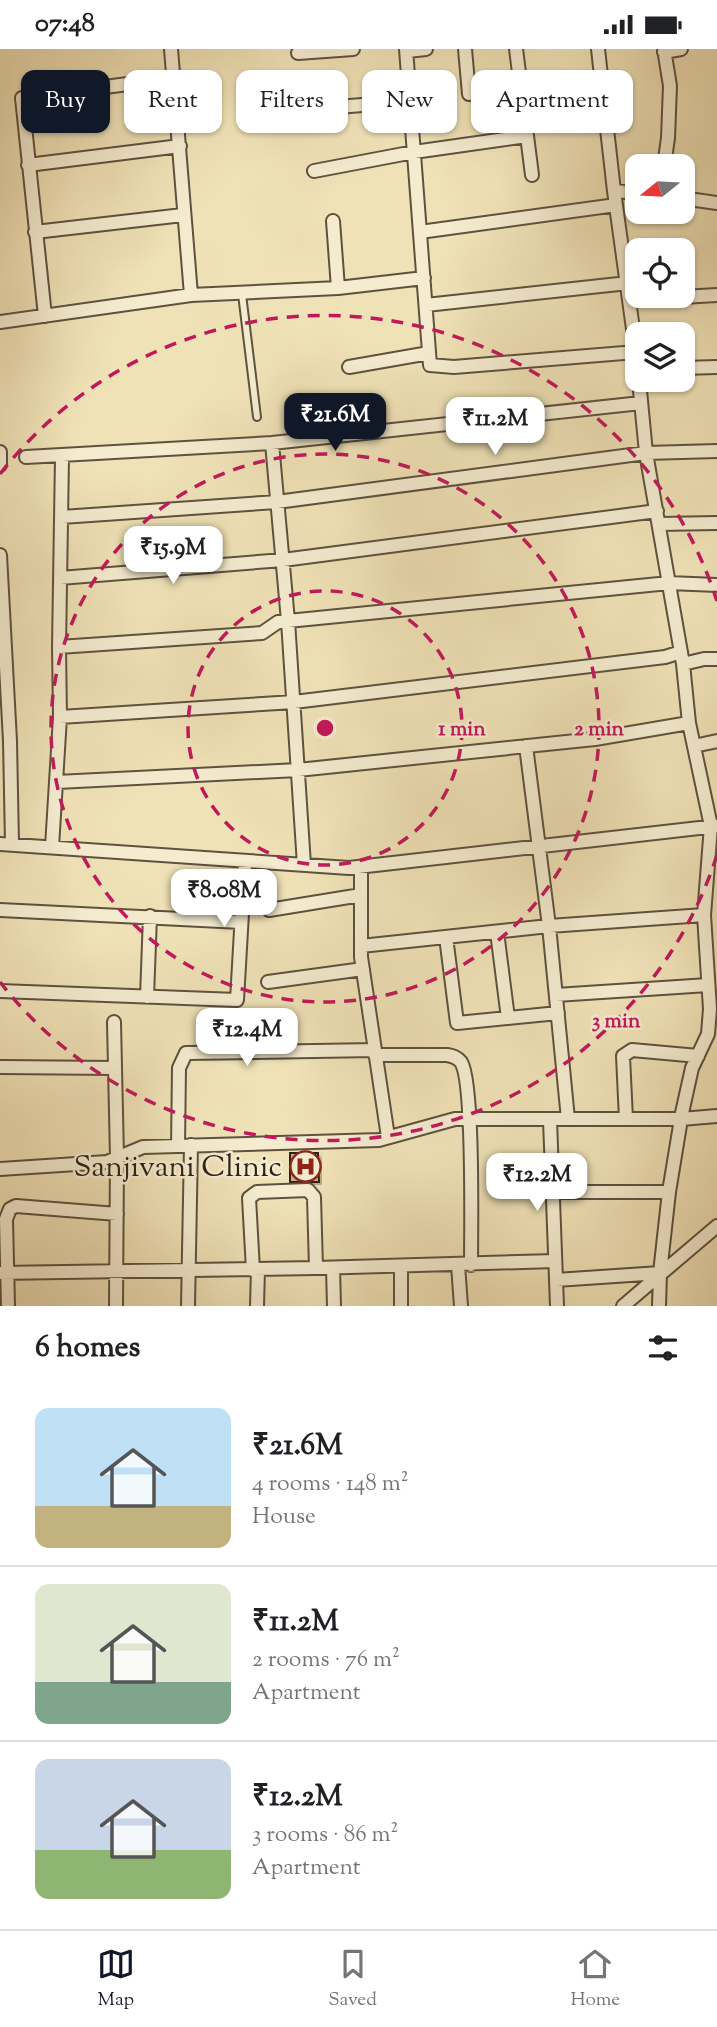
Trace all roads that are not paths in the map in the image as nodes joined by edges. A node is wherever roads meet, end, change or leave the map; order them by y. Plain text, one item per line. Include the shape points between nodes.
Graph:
1 (170, 49) edge
2 (353, 49) edge
3 (426, 49) edge
4 (465, 49) edge
5 (516, 49) edge
6 (598, 49) edge
7 (681, 49) edge
8 (407, 50) edge
9 (664, 50) edge
10 (298, 53) dead end
11 (172, 70) edge
12 (408, 70) edge
13 (124, 84) edge
14 (469, 94) dead end
15 (179, 133) edge
16 (413, 133) edge
17 (527, 137) junction
18 (180, 146) junction
19 (414, 152) junction
20 (666, 154) edge
21 (28, 165) junction
22 (314, 171) dead end
23 (532, 175) dead end
24 (614, 191) junction
25 (625, 192) edge
26 (695, 200) edge
27 (717, 203) edge
28 (616, 205) junction
29 (183, 215) junction
30 (333, 221) dead end
31 (35, 232) junction
32 (420, 232) junction
33 (625, 263) edge
34 (424, 278) junction
35 (625, 282) edge
36 (338, 288) junction
37 (243, 292) junction
38 (191, 295) junction
39 (717, 295) edge
40 (695, 296) edge
41 (426, 305) junction
42 (44, 316) junction
43 (0, 318) edge
44 (429, 353) junction
45 (625, 353) edge
46 (349, 367) dead end
47 (717, 367) edge
48 (695, 368) edge
49 (640, 392) edge
50 (641, 403) junction
51 (257, 417) dead end
52 (272, 443) junction
53 (717, 451) edge
54 (0, 452) edge
55 (646, 453) junction
56 (26, 457) dead end
57 (62, 457) junction
58 (0, 465) edge
59 (277, 502) junction
60 (62, 517) junction
61 (658, 517) junction
62 (717, 523) edge
63 (0, 555) edge
64 (282, 560) junction
65 (60, 578) junction
66 (669, 583) junction
67 (717, 585) edge
68 (1, 591) edge
69 (288, 621) junction
70 (59, 647) junction
71 (682, 658) junction
72 (717, 659) edge
73 (3, 683) edge
74 (294, 702) junction
75 (60, 716) junction
76 (689, 723) junction
77 (717, 741) edge
78 (526, 746) junction
79 (694, 746) junction
80 (298, 770) junction
81 (57, 782) junction
82 (714, 826) edge
83 (6, 844) edge
84 (538, 846) junction
85 (52, 847) junction
86 (245, 860) junction
87 (304, 865) junction
88 (360, 867) junction
89 (361, 895) junction
90 (711, 896) edge
91 (0, 910) edge
92 (269, 910) dead end
93 (704, 915) junction
94 (150, 916) junction
95 (242, 922) junction
96 (549, 926) junction
97 (497, 932) junction
98 (446, 937) junction
99 (361, 946) junction
100 (712, 968) edge
101 (363, 969) junction
102 (268, 982) dead end
103 (708, 985) junction
104 (0, 991) edge
105 (556, 995) junction
106 (147, 997) junction
107 (558, 1013) junction
108 (508, 1018) junction
109 (114, 1022) dead end
110 (713, 1035) edge
111 (375, 1052) junction
112 (698, 1056) junction
113 (0, 1067) edge
114 (115, 1068) junction
115 (717, 1116) edge
116 (469, 1119) junction
117 (550, 1119) junction
118 (568, 1119) junction
119 (626, 1119) junction
120 (681, 1119) junction
121 (388, 1137) junction
122 (185, 1146) junction
123 (117, 1158) junction
124 (0, 1169) edge
125 (553, 1192) junction
126 (669, 1192) junction
127 (117, 1214) junction
128 (717, 1226) edge
129 (555, 1261) junction
130 (464, 1265) junction
131 (401, 1266) junction
132 (316, 1268) junction
133 (333, 1268) junction
134 (255, 1270) junction
135 (188, 1271) junction
136 (4, 1273) edge
137 (116, 1273) junction
138 (660, 1273) junction
139 (556, 1280) junction
140 (8, 1306) edge
141 (116, 1306) edge
142 (188, 1306) edge
143 (257, 1306) edge
144 (334, 1306) edge
145 (401, 1306) edge
146 (461, 1306) edge
147 (557, 1306) edge
148 (623, 1306) edge
149 (659, 1306) edge

1 - 11 street
2 - 10 street
3 - 8 street
4 - 14 street
5 - 17 street
6 - 24 street
7 - 9 street
8 - 12 street
9 - 20 street via 670,86
13 - 21 street via 22,98
15 - 18 street
16 - 19 street
17 - 19 street
17 - 23 street
18 - 21 street
18 - 29 street
19 - 22 street
19 - 32 street
21 - 31 street
24 - 25 street
24 - 28 street
26 - 27 street
28 - 32 street
28 - 33 street
29 - 31 street
29 - 38 street
30 - 36 street
31 - 42 street
32 - 34 street
34 - 36 street
34 - 41 street
35 - 41 street
36 - 37 street
37 - 38 street
37 - 51 lane
38 - 42 street
39 - 40 street
41 - 44 street
42 - 43 street
44 - 45 street via 430,365 453,367
44 - 46 street
47 - 48 street
49 - 50 street
50 - 52 street
50 - 55 street
52 - 57 street
52 - 59 street
53 - 55 street
54 - 58 street
55 - 59 street
55 - 61 street
56 - 57 street
57 - 60 street
59 - 60 street
59 - 64 street
60 - 65 street
61 - 62 street
61 - 64 street
61 - 66 street
63 - 68 street
64 - 65 street
64 - 69 street
65 - 70 street
66 - 67 street
66 - 69 street
66 - 71 street
68 - 73 street
69 - 70 street via 262,633
69 - 74 street
70 - 75 street
71 - 72 street
71 - 74 street
71 - 76 street
73 - 83 street via 10,741
74 - 75 street
74 - 80 street
75 - 81 street
76 - 78 street
76 - 79 street
77 - 79 street
78 - 80 street
78 - 84 street
79 - 82 street
80 - 81 street
80 - 87 street
81 - 85 street
82 - 84 street
82 - 90 street
83 - 85 street
84 - 88 street
84 - 96 street
85 - 86 street
86 - 87 street
86 - 95 street
87 - 88 street
88 - 89 street
89 - 92 street
89 - 99 street
90 - 93 street
91 - 94 street
93 - 96 street
93 - 100 street
94 - 95 street
94 - 106 street
95 - 106 street via 237,1000
96 - 97 street
96 - 105 street
97 - 98 street
97 - 108 street
98 - 99 street
98 - 108 street via 457,1023
99 - 101 street
100 - 103 street
101 - 102 street
101 - 111 street
103 - 105 street
103 - 110 street
104 - 106 street
105 - 107 street
107 - 108 street
107 - 118 street
109 - 114 street
110 - 112 street
111 - 116 street via 455,1057 464,1070
111 - 121 street
111 - 122 street via 186,1053 179,1068
112 - 119 street via 632,1050 623,1056
112 - 120 street
113 - 114 street
114 - 123 street
115 - 120 street
116 - 117 street
116 - 121 street
116 - 130 street
117 - 118 street
117 - 125 street
118 - 119 street
119 - 120 street
120 - 126 street
121 - 122 street
122 - 123 street via 143,1147
122 - 135 street
123 - 124 street
123 - 127 street
125 - 126 street
125 - 129 street
126 - 138 street
127 - 136 street via 10,1209
127 - 137 street
128 - 138 street
129 - 130 street
129 - 139 street
130 - 131 street
130 - 146 street
131 - 133 street
131 - 145 street
132 - 133 street
132 - 134 street
132 - 134 street via 314,1197 308,1191 257,1192 248,1198
133 - 144 street
134 - 135 street
134 - 143 street
135 - 137 street
135 - 142 street
136 - 137 street
136 - 140 street
137 - 141 street
138 - 139 street
138 - 148 street
138 - 149 street
139 - 147 street

